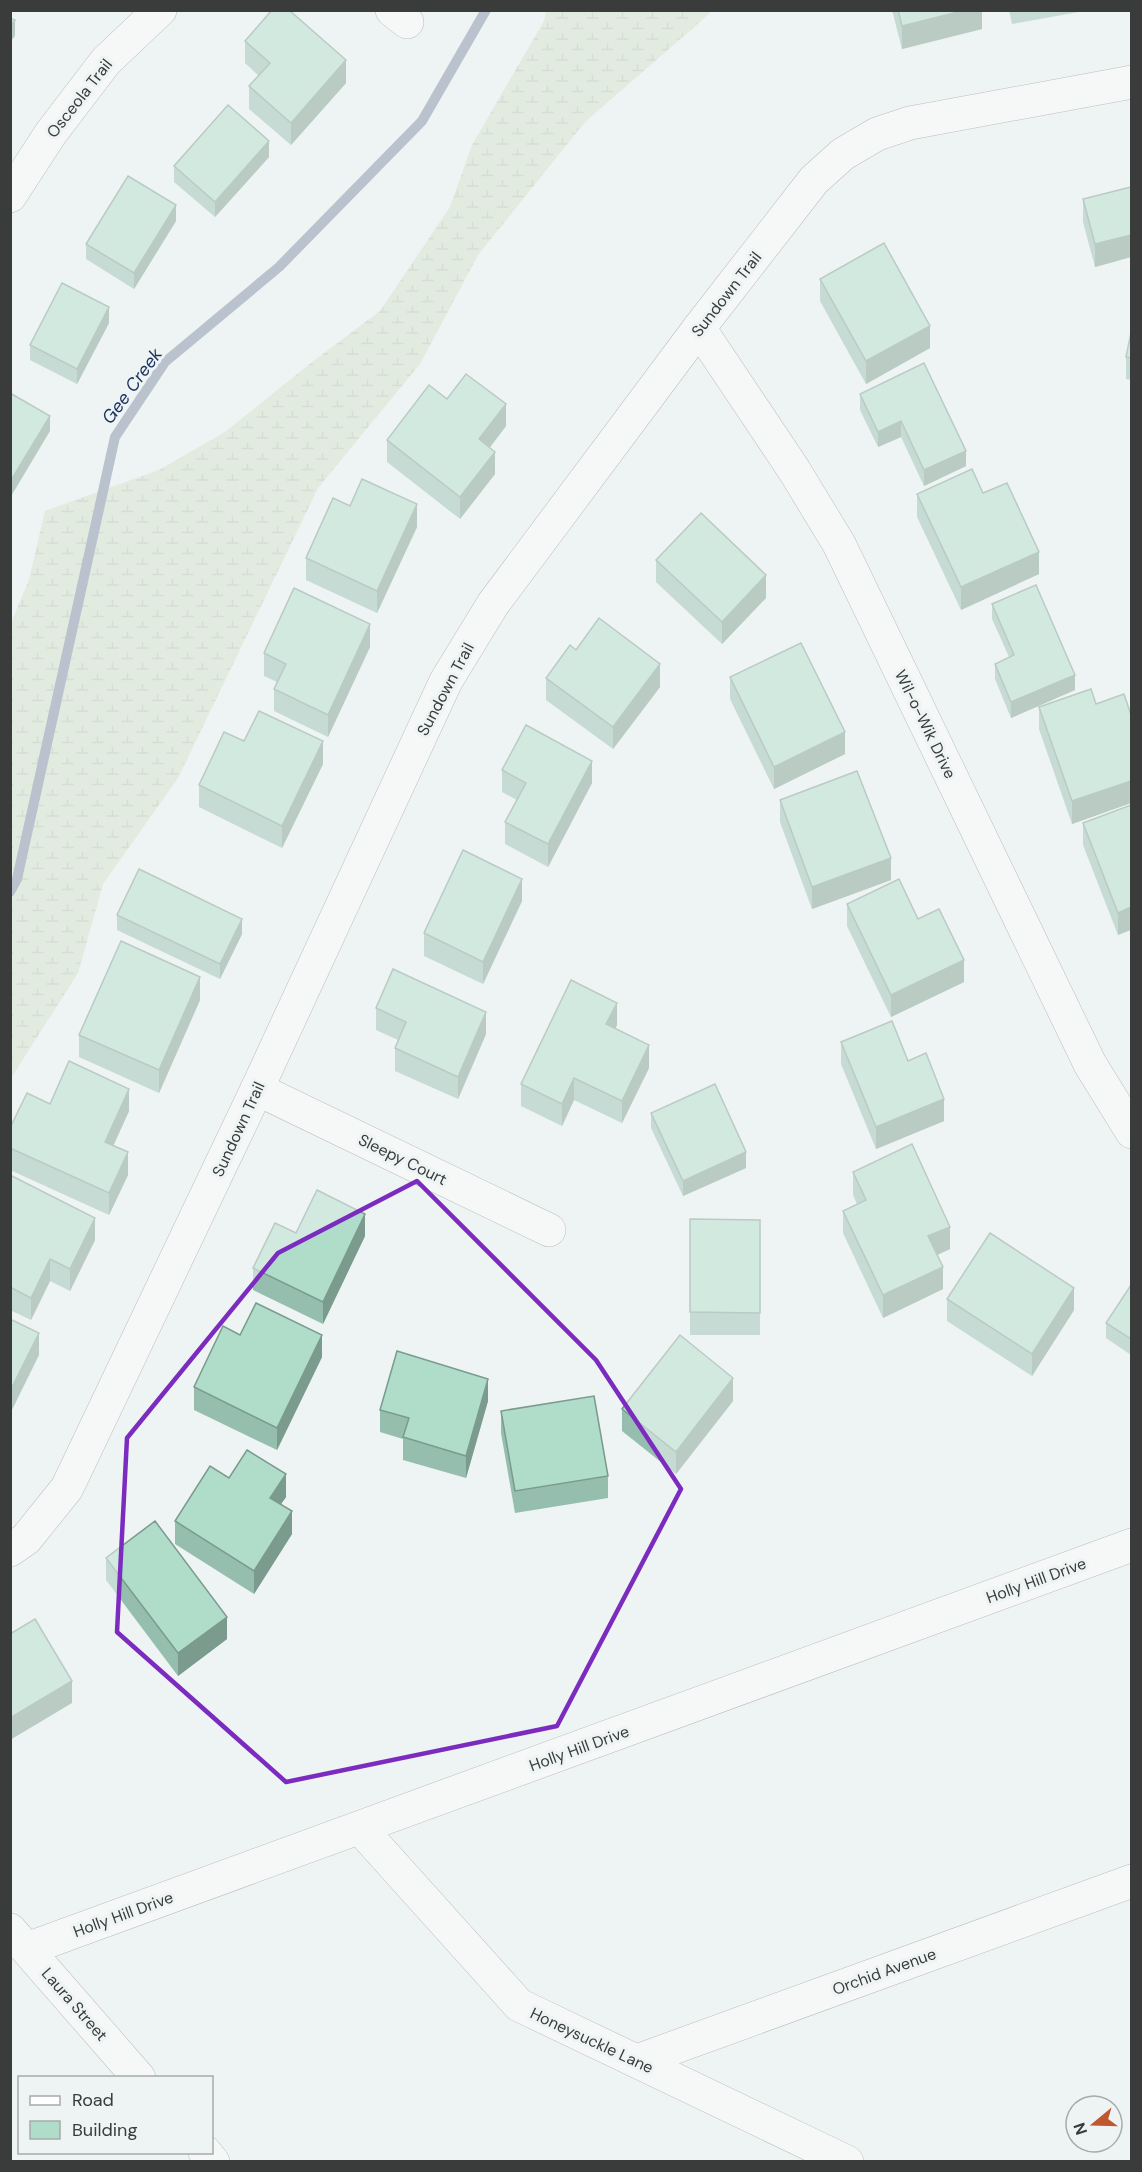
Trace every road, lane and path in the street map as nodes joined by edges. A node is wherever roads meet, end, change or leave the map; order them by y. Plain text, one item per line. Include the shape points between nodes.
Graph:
1 (160, 10) edge
2 (1131, 82) edge
3 (10, 196) edge
4 (699, 328) junction
5 (257, 1089) junction
6 (1131, 1132) edge
7 (549, 1230) dead end
8 (1131, 1545) edge
9 (10, 1550) edge
10 (360, 1828) junction
11 (1131, 1881) edge
12 (19, 1940) edge
13 (637, 2061) junction
14 (138, 2076) edge
15 (847, 2162) edge

1 - 3 street, Osceola Trail via 106,61 51,133
2 - 4 street, Sundown Trail via 910,123 877,134 843,154 814,180
4 - 5 street, Sundown Trail via 493,604 446,681
4 - 6 street, Wil-o-Wik Drive via 794,470 838,544 1084,1054
5 - 7 street, Sleepy Court
5 - 9 street, Sundown Trail via 67,1488 26,1539
8 - 10 street, Holly Hill Drive
10 - 12 street, Holly Hill Drive
10 - 13 street, Honeysuckle Lane via 519,2005
11 - 13 street, Orchid Avenue
12 - 14 street, Laura Street
13 - 15 street, Honeysuckle Lane

